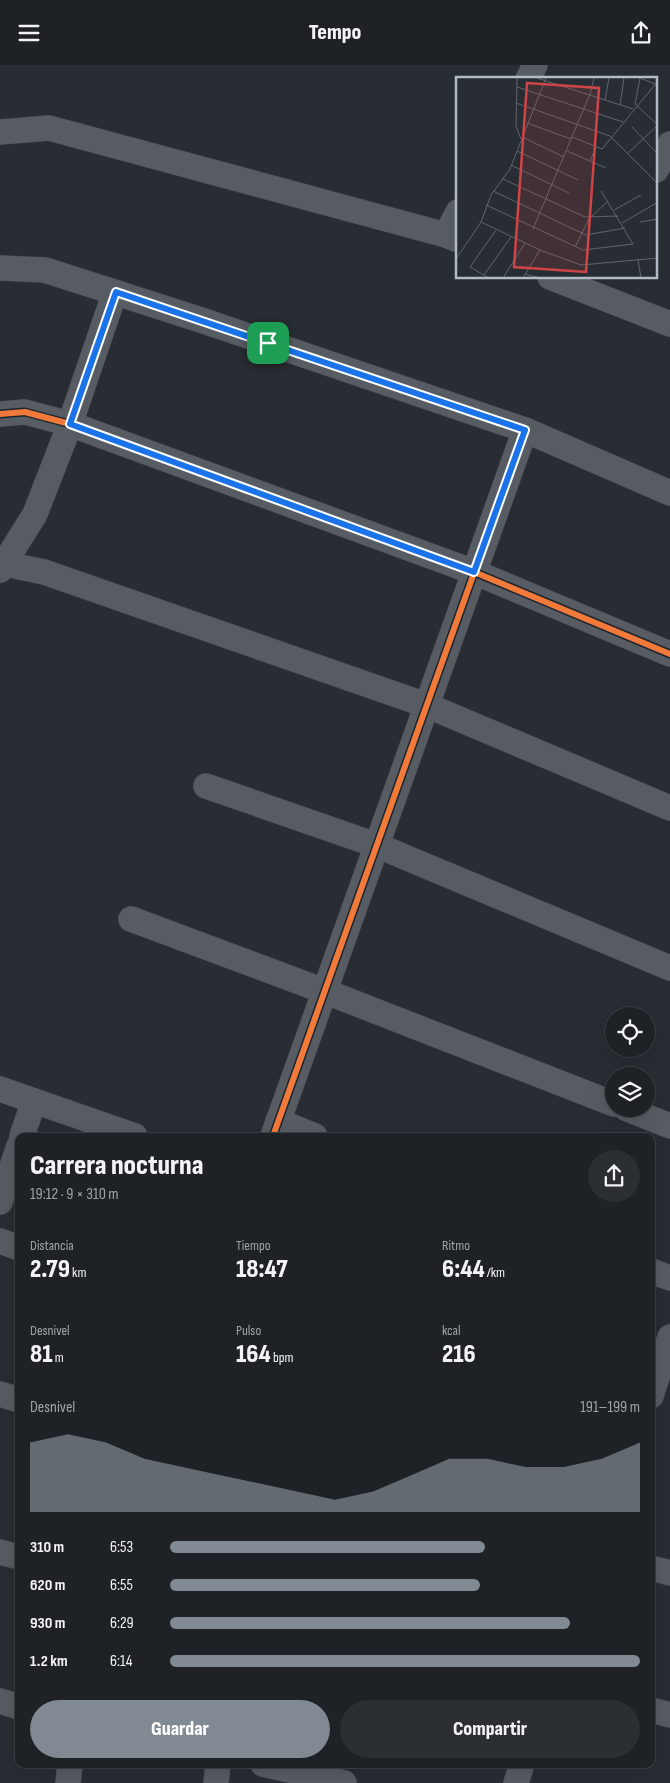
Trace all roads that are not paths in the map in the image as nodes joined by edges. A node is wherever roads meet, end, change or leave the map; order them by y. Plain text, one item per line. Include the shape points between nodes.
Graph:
1 (535, 65) edge
2 (529, 77) edge
3 (0, 132) edge
4 (670, 144) edge
5 (658, 166) edge
6 (456, 220) edge
7 (452, 237) edge
8 (0, 268) edge
9 (560, 279) edge
10 (595, 286) edge
11 (116, 292) junction
12 (670, 323) edge
13 (0, 414) edge
14 (70, 424) junction
15 (525, 430) junction
16 (670, 493) edge
17 (1, 566) edge
18 (474, 572) junction
19 (670, 654) edge
20 (426, 705) junction
21 (206, 786) dead end
22 (670, 808) edge
23 (376, 845) junction
24 (131, 919) dead end
25 (670, 968) edge
26 (324, 991) junction
27 (0, 1089) edge
28 (605, 1100) edge
29 (34, 1101) junction
30 (647, 1117) edge
31 (670, 1126) edge
32 (275, 1129) edge
33 (23, 1133) edge
34 (126, 1133) edge
35 (298, 1133) edge
36 (15, 1158) edge
37 (0, 1202) edge
38 (0, 1241) edge
39 (15, 1246) edge
40 (655, 1272) edge
41 (670, 1278) edge
42 (670, 1337) edge
43 (655, 1384) edge
44 (0, 1394) edge
45 (15, 1399) edge
46 (0, 1552) edge
47 (15, 1556) edge
48 (655, 1569) edge
49 (670, 1573) edge
50 (0, 1701) edge
51 (15, 1706) edge
52 (655, 1711) edge
53 (670, 1715) edge
54 (70, 1768) edge
55 (218, 1768) edge
56 (280, 1768) edge
57 (521, 1768) edge
58 (68, 1783) edge
59 (216, 1783) edge
60 (344, 1783) edge
61 (516, 1783) edge

1 - 2 street
3 - 7 street via 49,128
4 - 5 street
6 - 7 street
8 - 11 street via 46,270
9 - 10 street
10 - 12 street
11 - 14 street
11 - 15 street
13 - 14 street via 25,412
14 - 17 street via 35,514
14 - 18 street
15 - 16 street
15 - 18 street
17 - 20 street via 44,572
18 - 19 street
18 - 20 street
20 - 22 street
20 - 23 street
21 - 23 street
23 - 25 street
23 - 26 street
24 - 26 street
26 - 28 street
26 - 32 street
27 - 29 street
29 - 33 street
29 - 34 street
30 - 31 street
32 - 35 street
36 - 37 street
38 - 39 street
40 - 41 street
42 - 43 street
44 - 45 street
46 - 47 street
48 - 49 street
50 - 51 street
52 - 53 street
54 - 58 street
55 - 59 street
56 - 60 street
57 - 61 street

